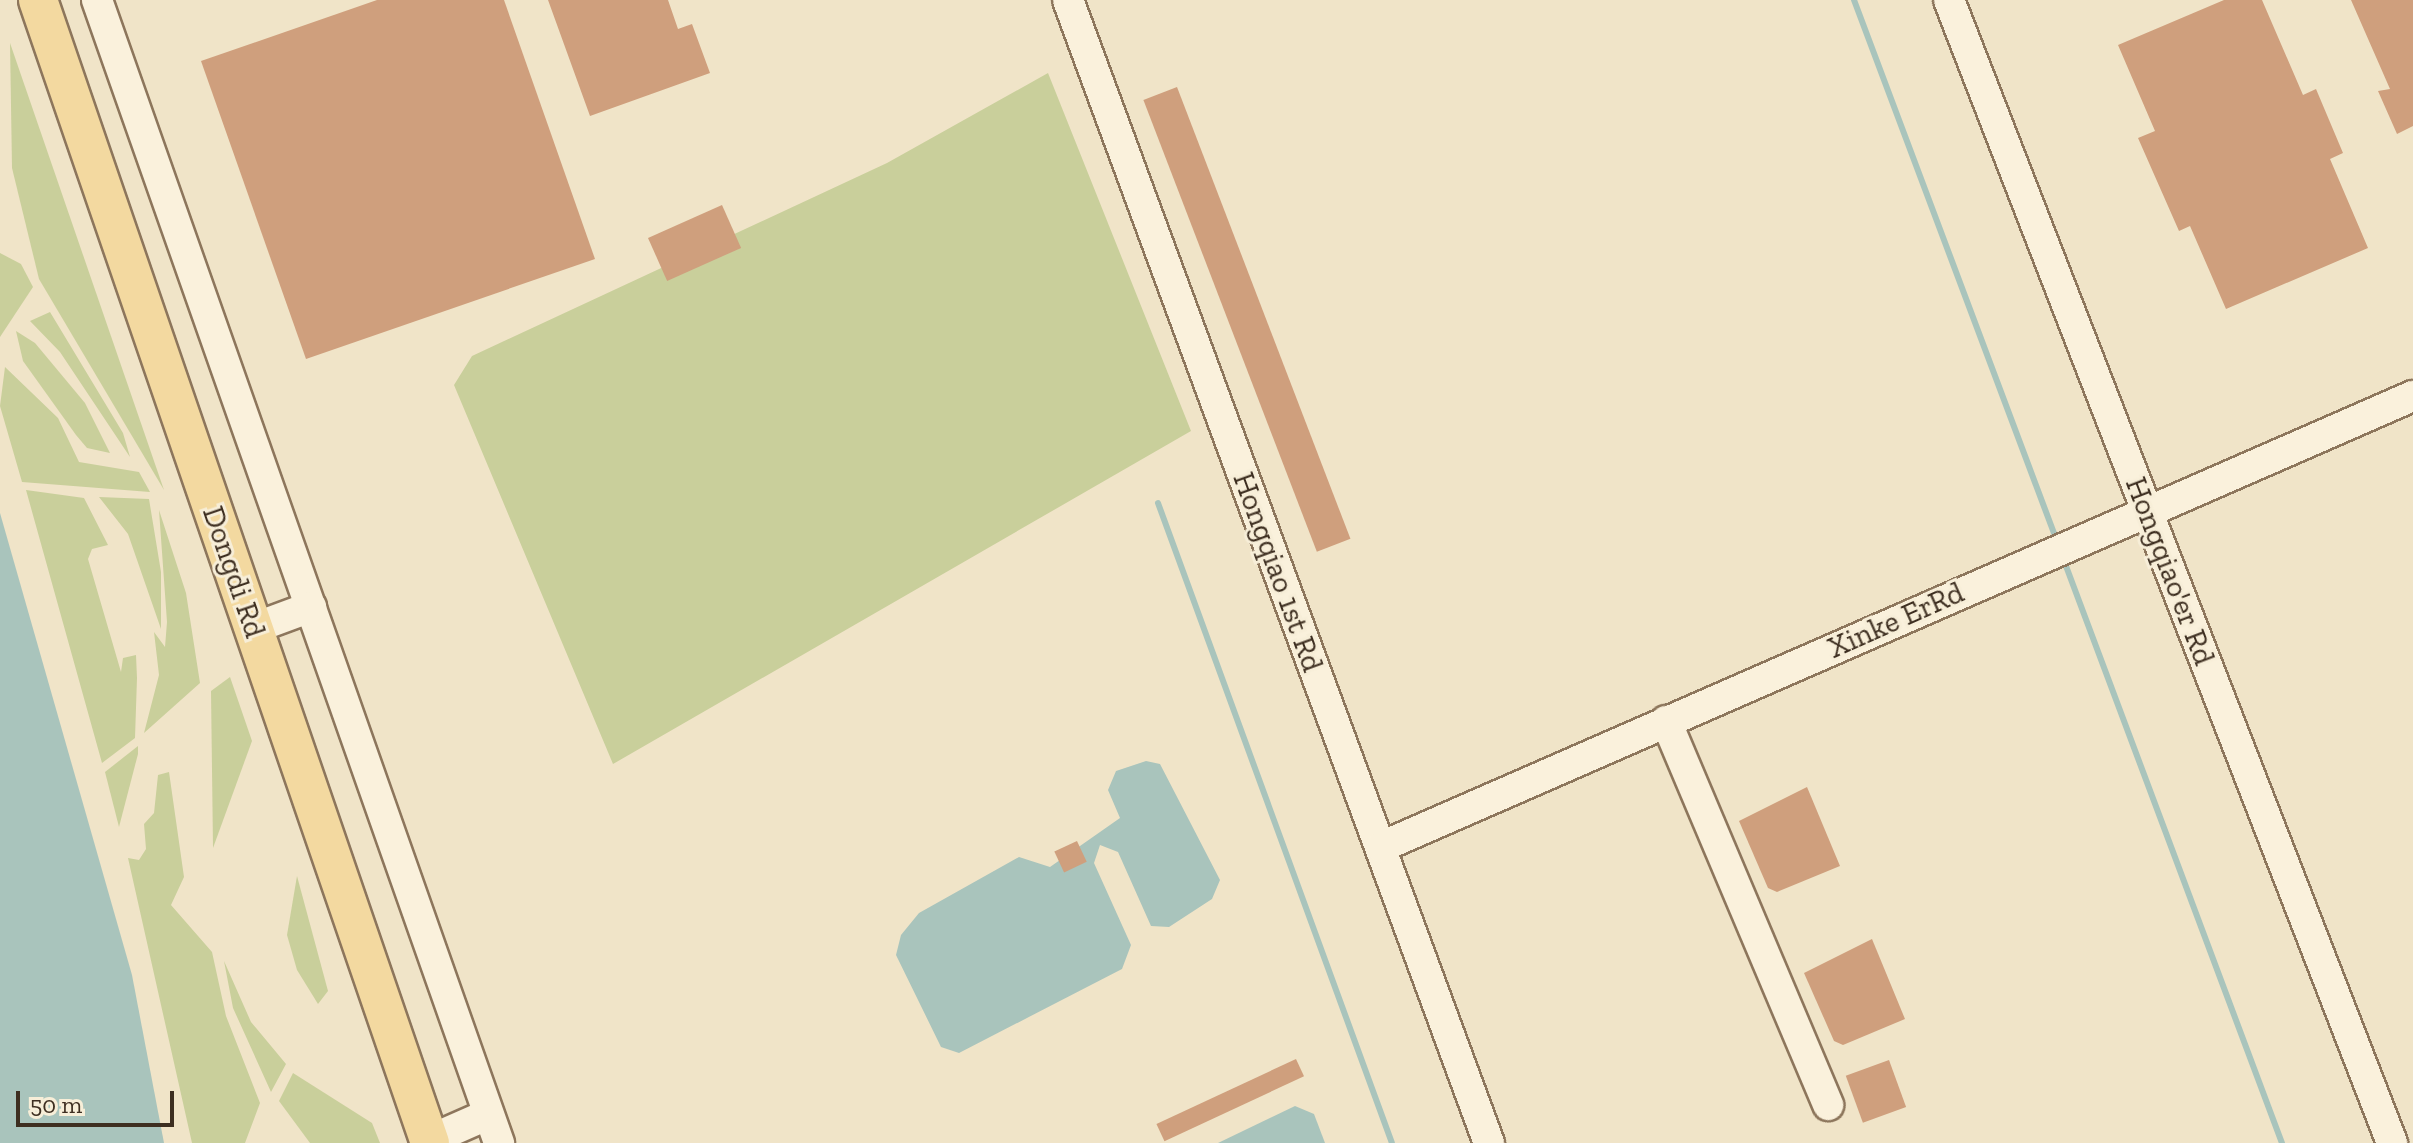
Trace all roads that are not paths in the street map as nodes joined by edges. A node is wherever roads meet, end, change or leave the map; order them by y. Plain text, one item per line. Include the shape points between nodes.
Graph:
1 (38, 0) edge
2 (97, 0) edge
3 (1068, 0) edge
4 (1949, 0) edge
5 (2413, 396) edge
6 (2147, 511) junction
7 (311, 607) junction
8 (254, 628) junction
9 (1666, 721) junction
10 (1381, 847) junction
11 (1828, 1105) dead end
12 (487, 1115) junction
13 (430, 1142) edge
14 (499, 1143) edge
15 (1489, 1143) edge
16 (2392, 1143) edge

1 - 8 main road, Dongdi Rd
2 - 7 street
3 - 10 street, Hongqiao 1st Rd
4 - 6 street, Hongqiao'er Rd
5 - 6 street, Xinke ErRd
6 - 9 street, Xinke ErRd
6 - 16 street, Hongqiao'er Rd
7 - 8 street
7 - 12 street
8 - 13 main road, Dongdi Rd
9 - 10 street, Xinke ErRd
9 - 11 street
10 - 15 street, Hongqiao 1st Rd
12 - 13 street
12 - 14 street

